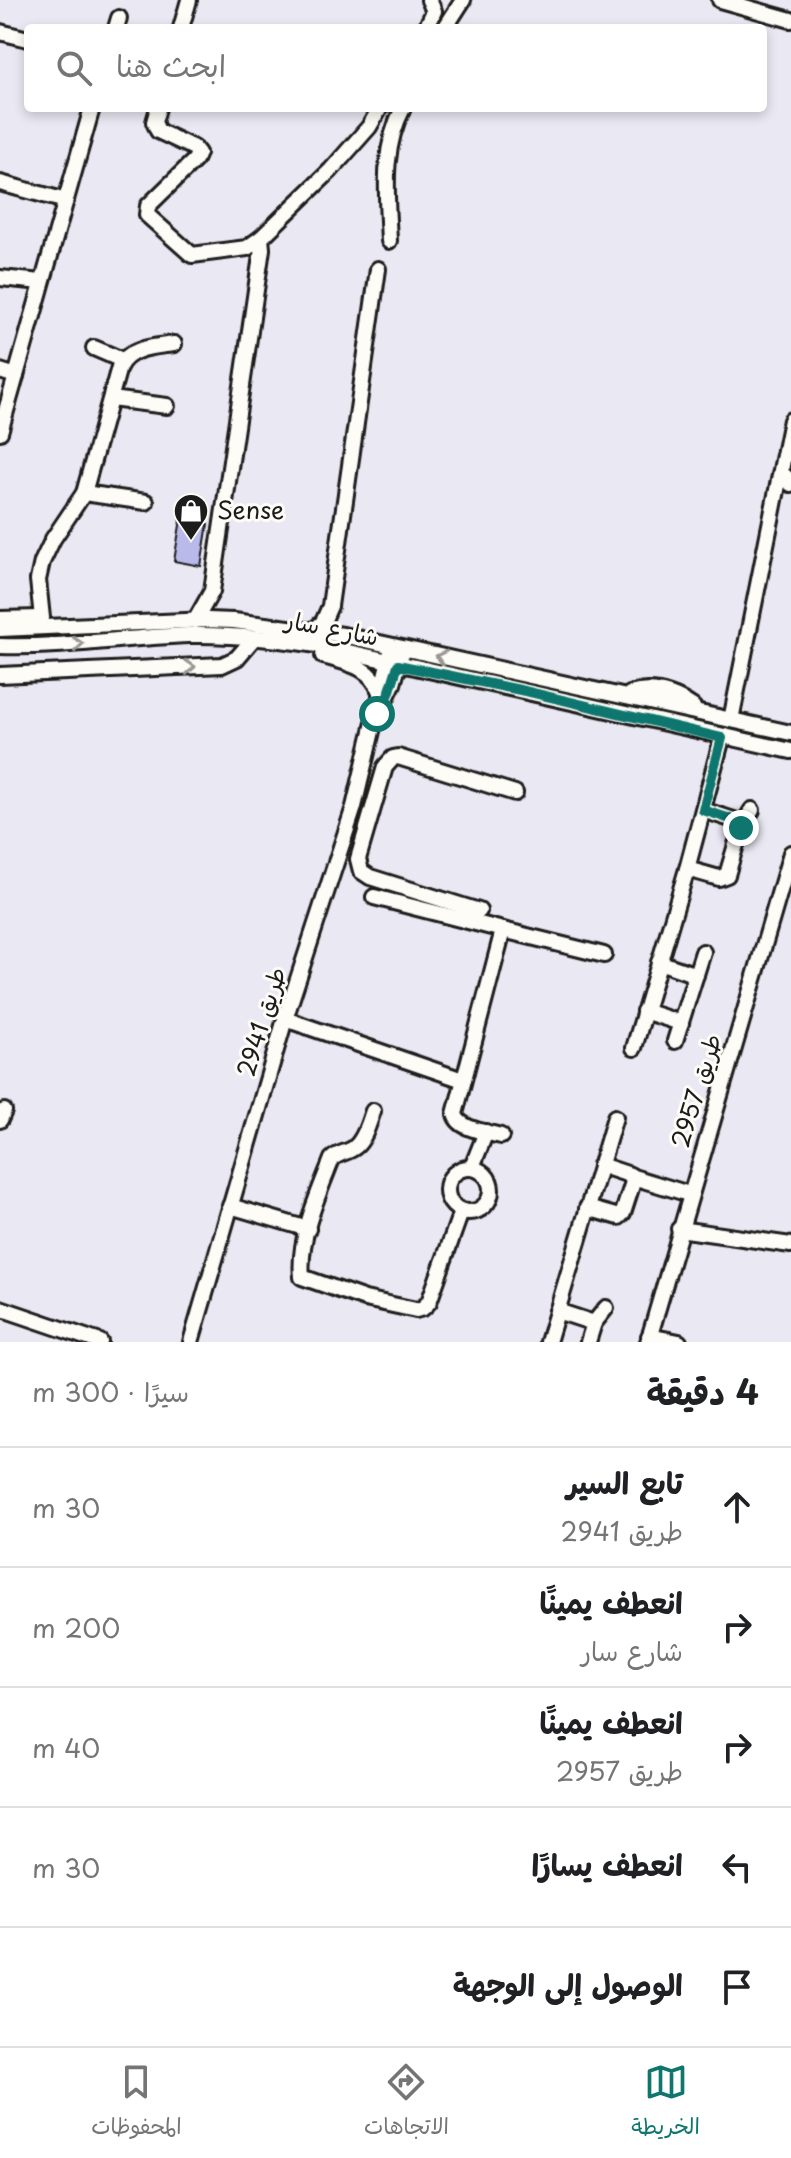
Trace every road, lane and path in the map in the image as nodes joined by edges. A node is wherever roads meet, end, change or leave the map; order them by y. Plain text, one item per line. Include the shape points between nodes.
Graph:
1 (189, 0) edge
2 (429, 0) edge
3 (463, 0) edge
4 (720, 0) edge
5 (749, 4) edge
6 (791, 20) edge
7 (182, 24) edge
8 (428, 24) edge
9 (448, 24) edge
10 (0, 32) edge
11 (24, 38) edge
12 (91, 112) edge
13 (157, 112) edge
14 (378, 112) edge
15 (402, 112) edge
16 (0, 183) edge
17 (66, 201) junction
18 (261, 238) junction
19 (389, 241) dead end
20 (378, 269) dead end
21 (0, 278) edge
22 (42, 282) junction
23 (174, 344) dead end
24 (94, 348) dead end
25 (122, 360) junction
26 (0, 371) edge
27 (16, 376) junction
28 (111, 399) junction
29 (167, 406) dead end
30 (791, 420) edge
31 (0, 432) edge
32 (786, 478) edge
33 (84, 493) junction
34 (146, 502) dead end
35 (212, 591) junction
36 (330, 606) junction
37 (42, 618) junction
38 (0, 619) edge
39 (195, 621) junction
40 (234, 621) junction
41 (106, 625) junction
42 (0, 629) edge
43 (313, 631) junction
44 (343, 635) junction
45 (254, 638) junction
46 (286, 641) junction
47 (0, 646) edge
48 (398, 648) junction
49 (393, 664) junction
50 (0, 675) edge
51 (380, 692) junction
52 (377, 714) junction
53 (731, 720) junction
54 (791, 733) edge
55 (722, 738) junction
56 (791, 751) edge
57 (515, 793) dead end
58 (354, 807) junction
59 (703, 810) junction
60 (752, 810) dead end
61 (371, 813) junction
62 (743, 823) junction
63 (791, 853) edge
64 (687, 869) junction
65 (374, 897) dead end
66 (479, 911) dead end
67 (503, 930) junction
68 (703, 952) dead end
69 (604, 955) dead end
70 (659, 962) junction
71 (696, 975) junction
72 (644, 1011) junction
73 (285, 1019) junction
74 (681, 1023) junction
75 (675, 1041) dead end
76 (634, 1048) dead end
77 (463, 1080) junction
78 (373, 1111) dead end
79 (615, 1117) dead end
80 (600, 1165) junction
81 (472, 1167) junction
82 (633, 1177) junction
83 (689, 1194) junction
84 (230, 1206) junction
85 (587, 1208) junction
86 (461, 1212) junction
87 (308, 1229) junction
88 (679, 1229) junction
89 (791, 1245) edge
90 (0, 1308) edge
91 (606, 1308) dead end
92 (557, 1311) junction
93 (594, 1323) junction
94 (648, 1339) edge
95 (100, 1342) edge
96 (191, 1342) edge
97 (548, 1342) edge
98 (588, 1342) edge
99 (679, 1342) edge

1 - 7 street
2 - 8 street via 434,11
3 - 9 street
4 - 5 street
5 - 6 street
10 - 11 street
12 - 17 street
13 - 18 street via 158,131 198,153 148,206 147,215 192,255 247,248
14 - 18 street via 331,170
15 - 19 street via 385,167
16 - 17 street
17 - 22 street
18 - 35 street
20 - 36 street
21 - 22 street
22 - 27 street
23 - 25 street via 133,351
24 - 25 street
25 - 28 street
26 - 27 street
27 - 31 street
28 - 29 street
28 - 33 street
30 - 32 street
32 - 53 street
33 - 34 street
33 - 37 street via 42,562
35 - 39 street
35 - 40 street via 220,610
36 - 43 street
36 - 44 street
37 - 38 street
37 - 41 street via 90,617
39 - 40 street, شارع سار
39 - 41 street, شارع سار
40 - 43 street, شارع سار
41 - 42 street, شارع سار
43 - 44 street, شارع سار
44 - 48 street, شارع سار
45 - 46 street, شارع سار
47 -> 45 street, شارع سار via 186,635
50 -> 45 street via 222,665 237,658
46 - 49 street, شارع سار
46 - 51 street via 362,668
48 - 49 street, طريق 2941
53 -> 48 street, شارع سار
49 - 51 street, طريق 2941
49 - 52 street, طريق 2941 via 389,694
49 - 55 street, شارع سار
51 - 52 street, طريق 2941
52 - 58 street, طريق 2941
53 - 54 street, شارع سار
55 - 56 street, شارع سار
55 - 59 street
57 - 61 street via 393,758 385,767
58 - 61 street
58 - 73 street, طريق 2941
59 - 62 street
59 - 64 street
60 - 62 street
61 - 66 street via 358,859 361,871
62 - 64 street via 725,877
63 - 83 street, طريق 2957
64 - 70 street
65 - 67 street
67 - 69 street
67 - 77 street
68 - 71 street
70 - 71 street
70 - 72 street
71 - 74 street
72 - 74 street
72 - 76 street
73 - 77 street
73 - 84 street, طريق 2941
74 - 75 street
77 - 81 street via 457,1120 494,1134
78 - 87 street via 362,1140 332,1159
79 - 80 street
80 - 82 street
80 - 85 street
81 - 86 street via 460,1169 448,1183 450,1202
81 - 86 street via 486,1175 491,1191 478,1210
82 - 83 street
82 - 85 street via 621,1216
83 - 88 street, طريق 2957
84 - 87 street
84 - 96 street, طريق 2941
85 - 92 street
86 - 87 street via 429,1302 416,1310 302,1277
88 - 89 street
88 - 94 street, طريق 2957
90 - 95 street
91 - 93 street
92 - 93 street
92 - 97 street
93 - 98 street
94 - 99 street

